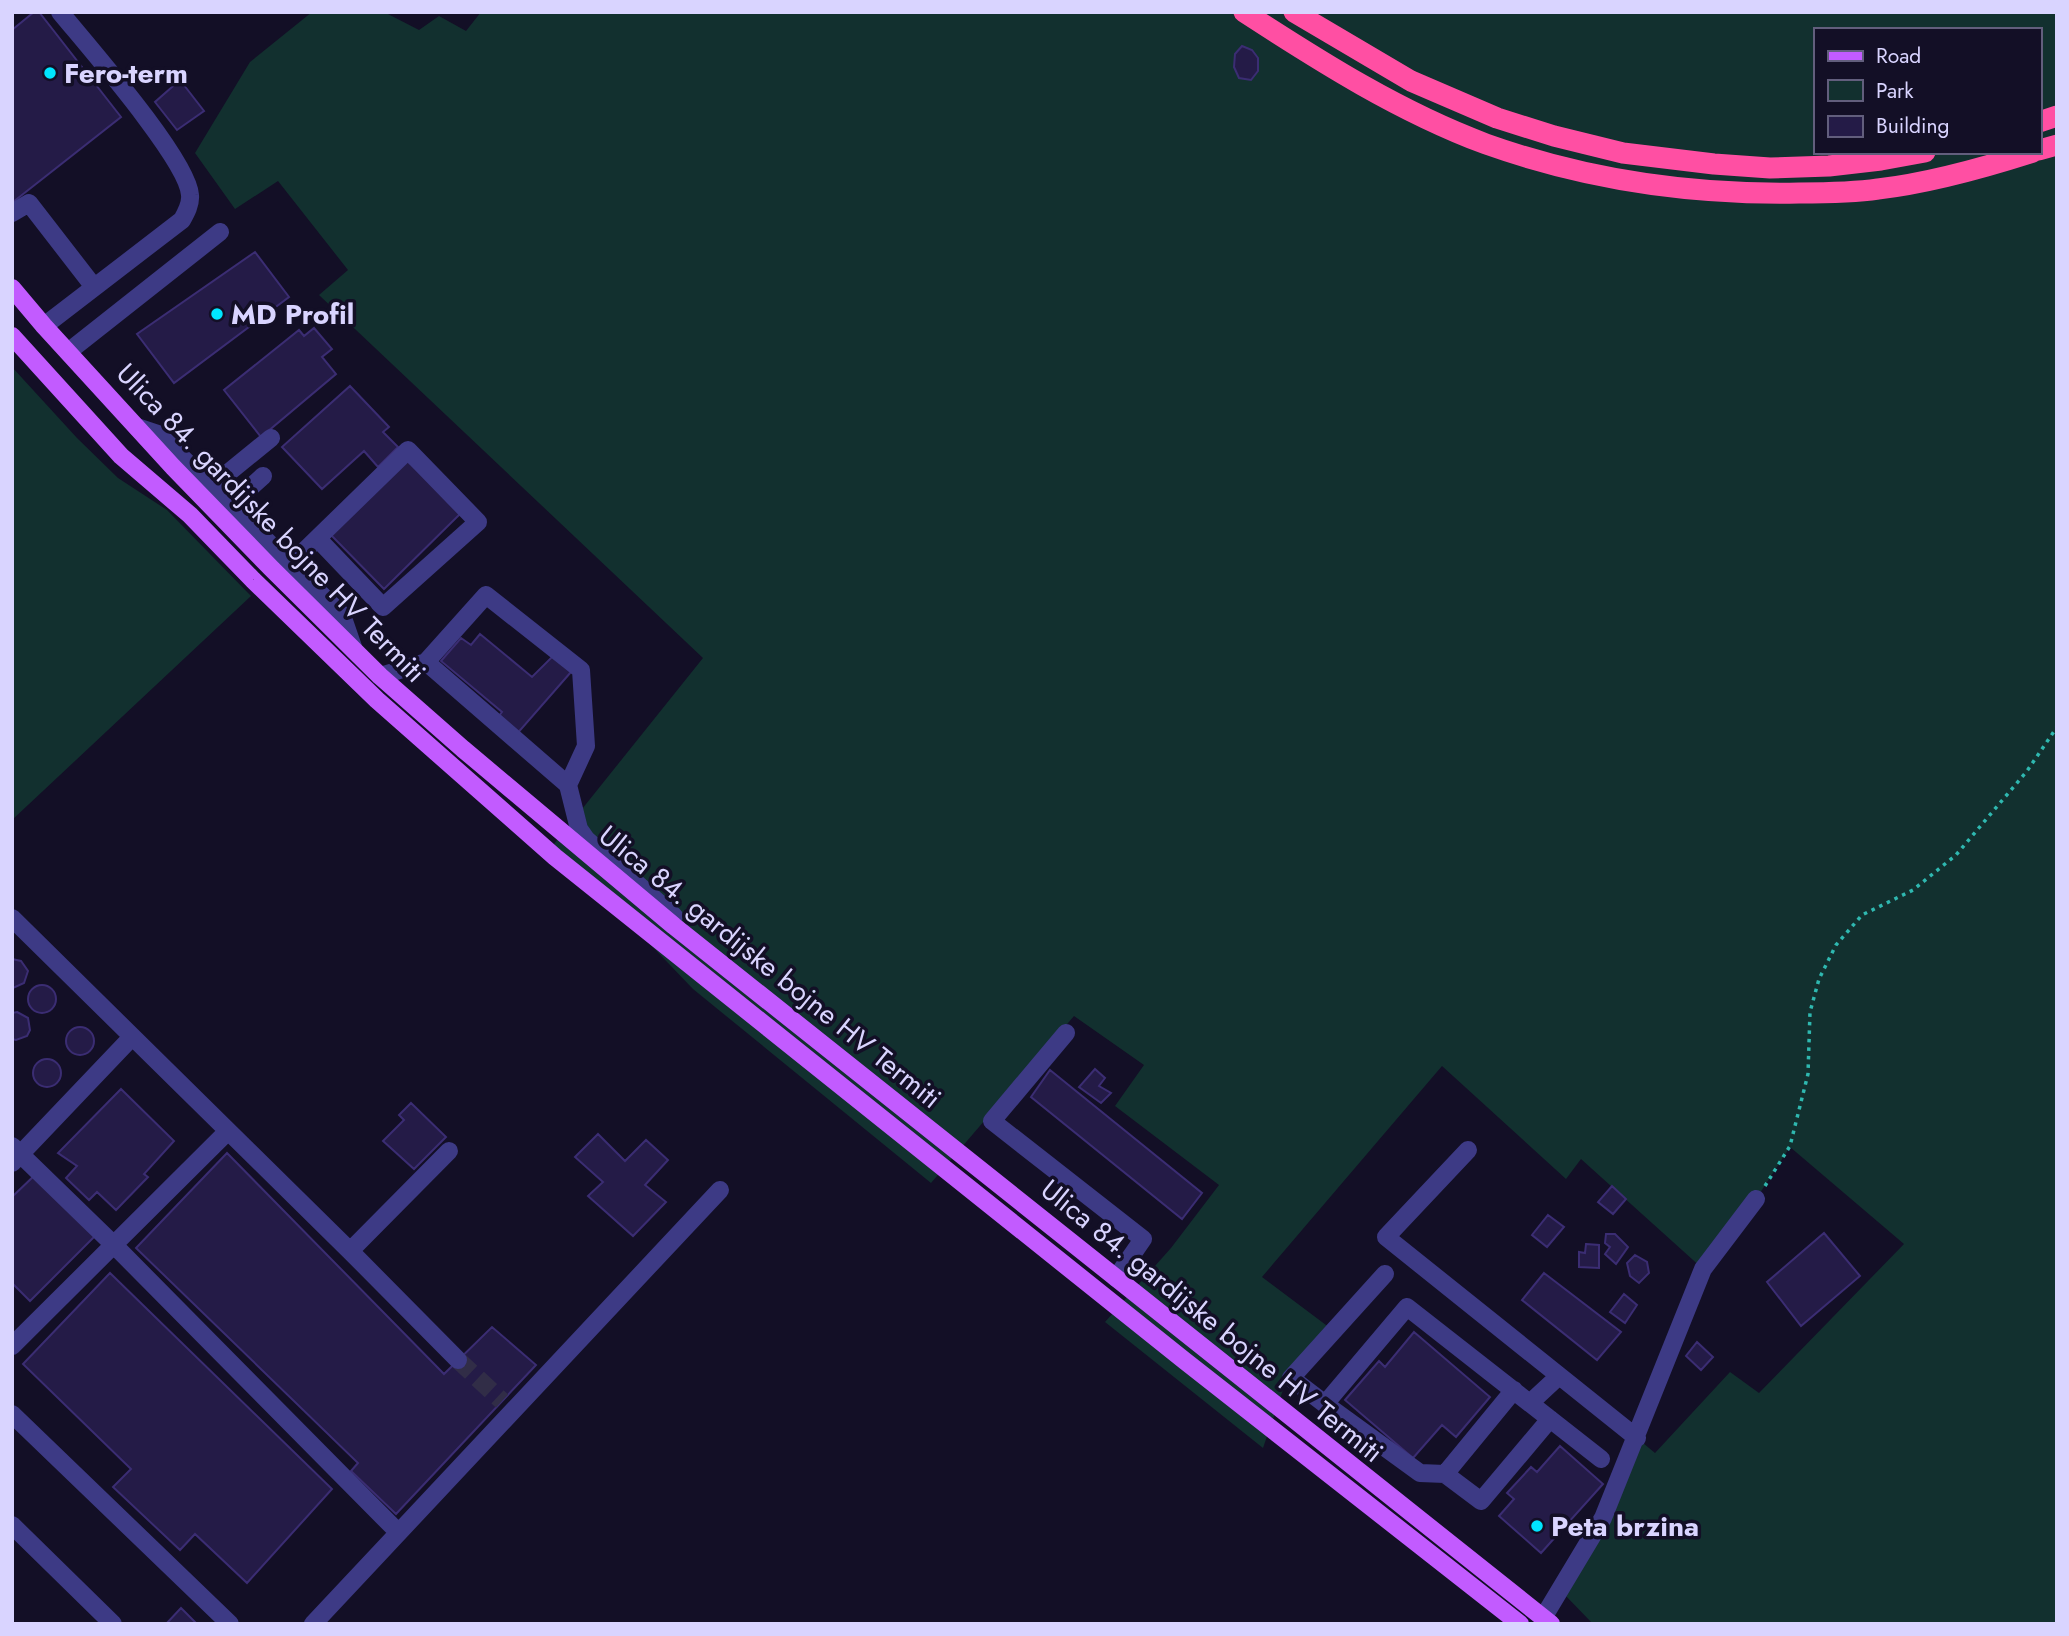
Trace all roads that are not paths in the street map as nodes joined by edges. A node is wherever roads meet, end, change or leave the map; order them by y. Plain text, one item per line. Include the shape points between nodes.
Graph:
1 (60, 12) edge
2 (1244, 12) edge
3 (1294, 12) edge
4 (1914, 154) edge
5 (2026, 154) edge
6 (12, 213) edge
7 (220, 232) dead end
8 (94, 287) junction
9 (12, 288) edge
10 (44, 326) junction
11 (12, 336) edge
12 (68, 352) junction
13 (136, 427) junction
14 (271, 438) dead end
15 (263, 477) dead end
16 (212, 486) junction
17 (231, 505) junction
18 (318, 539) junction
19 (291, 564) junction
20 (354, 650) junction
21 (426, 662) junction
22 (380, 676) junction
23 (568, 785) junction
24 (12, 918) edge
25 (705, 950) junction
26 (1066, 1033) dead end
27 (132, 1037) junction
28 (228, 1131) junction
29 (1468, 1150) dead end
30 (449, 1151) dead end
31 (15, 1154) edge
32 (720, 1190) dead end
33 (1756, 1199) road end
34 (114, 1245) junction
35 (351, 1251) junction
36 (1385, 1274) dead end
37 (1116, 1278) junction
38 (12, 1346) edge
39 (458, 1360) tunnel mouth
40 (1559, 1376) junction
41 (1514, 1390) junction
42 (1530, 1403) junction
43 (1325, 1404) junction
44 (12, 1415) edge
45 (1550, 1419) junction
46 (1637, 1438) junction
47 (1601, 1459) dead end
48 (1445, 1474) junction
49 (12, 1525) edge
50 (398, 1532) junction
51 (1547, 1621) edge
52 (113, 1624) edge
53 (230, 1624) edge
54 (313, 1624) edge
55 (1520, 1624) edge

1 - 8 street via 169,149 190,195 182,220
2 - 5 highway via 1408,110 1485,143 1634,183 1749,194 1878,189 1945,177
3 - 4 highway via 1436,92 1520,125 1623,153 1770,169
6 - 8 street via 29,204
7 - 12 street
8 - 10 street
9 - 10 main road, Ulica 84. gardijske bojne HV Termiti
10 - 12 main road, Ulica 84. gardijske bojne HV Termiti
11 - 55 main road, Ulica 84. gardijske bojne HV Termiti via 121,456 190,514 377,700 555,858
12 - 13 main road, Ulica 84. gardijske bojne HV Termiti
13 - 16 street via 158,433
13 - 20 main road, Ulica 84. gardijske bojne HV Termiti
14 - 16 street
15 - 17 street
16 - 17 street
17 - 19 street
18 - 18 street via 408,450 478,522 383,607
18 - 19 street
19 - 20 street via 342,615
20 - 22 main road, Ulica 84. gardijske bojne HV Termiti
21 - 22 street
21 - 23 street
21 - 23 street via 486,595 581,670 586,747
22 - 25 main road, Ulica 84. gardijske bojne HV Termiti
23 - 25 street via 586,839 677,918
24 - 27 street
25 - 37 main road, Ulica 84. gardijske bojne HV Termiti
26 - 37 street via 992,1121 1143,1239
27 - 28 street
27 - 31 street
28 - 34 street
28 - 35 street
29 - 40 street via 1386,1237
30 - 35 street
31 - 34 street
32 - 50 street via 507,1407
33 - 46 street via 1703,1269
34 - 38 street
34 - 50 street
35 - 39 street
36 - 43 street via 1291,1378
37 - 51 main road, Ulica 84. gardijske bojne HV Termiti
40 - 42 street
40 - 46 street
41 - 42 street
41 - 43 street via 1406,1307
41 - 48 street
42 - 45 street
43 - 48 street via 1420,1472
44 - 53 street
45 - 47 street
45 - 48 street via 1481,1501
46 - 51 street via 1603,1518
49 - 52 street
50 - 54 street

